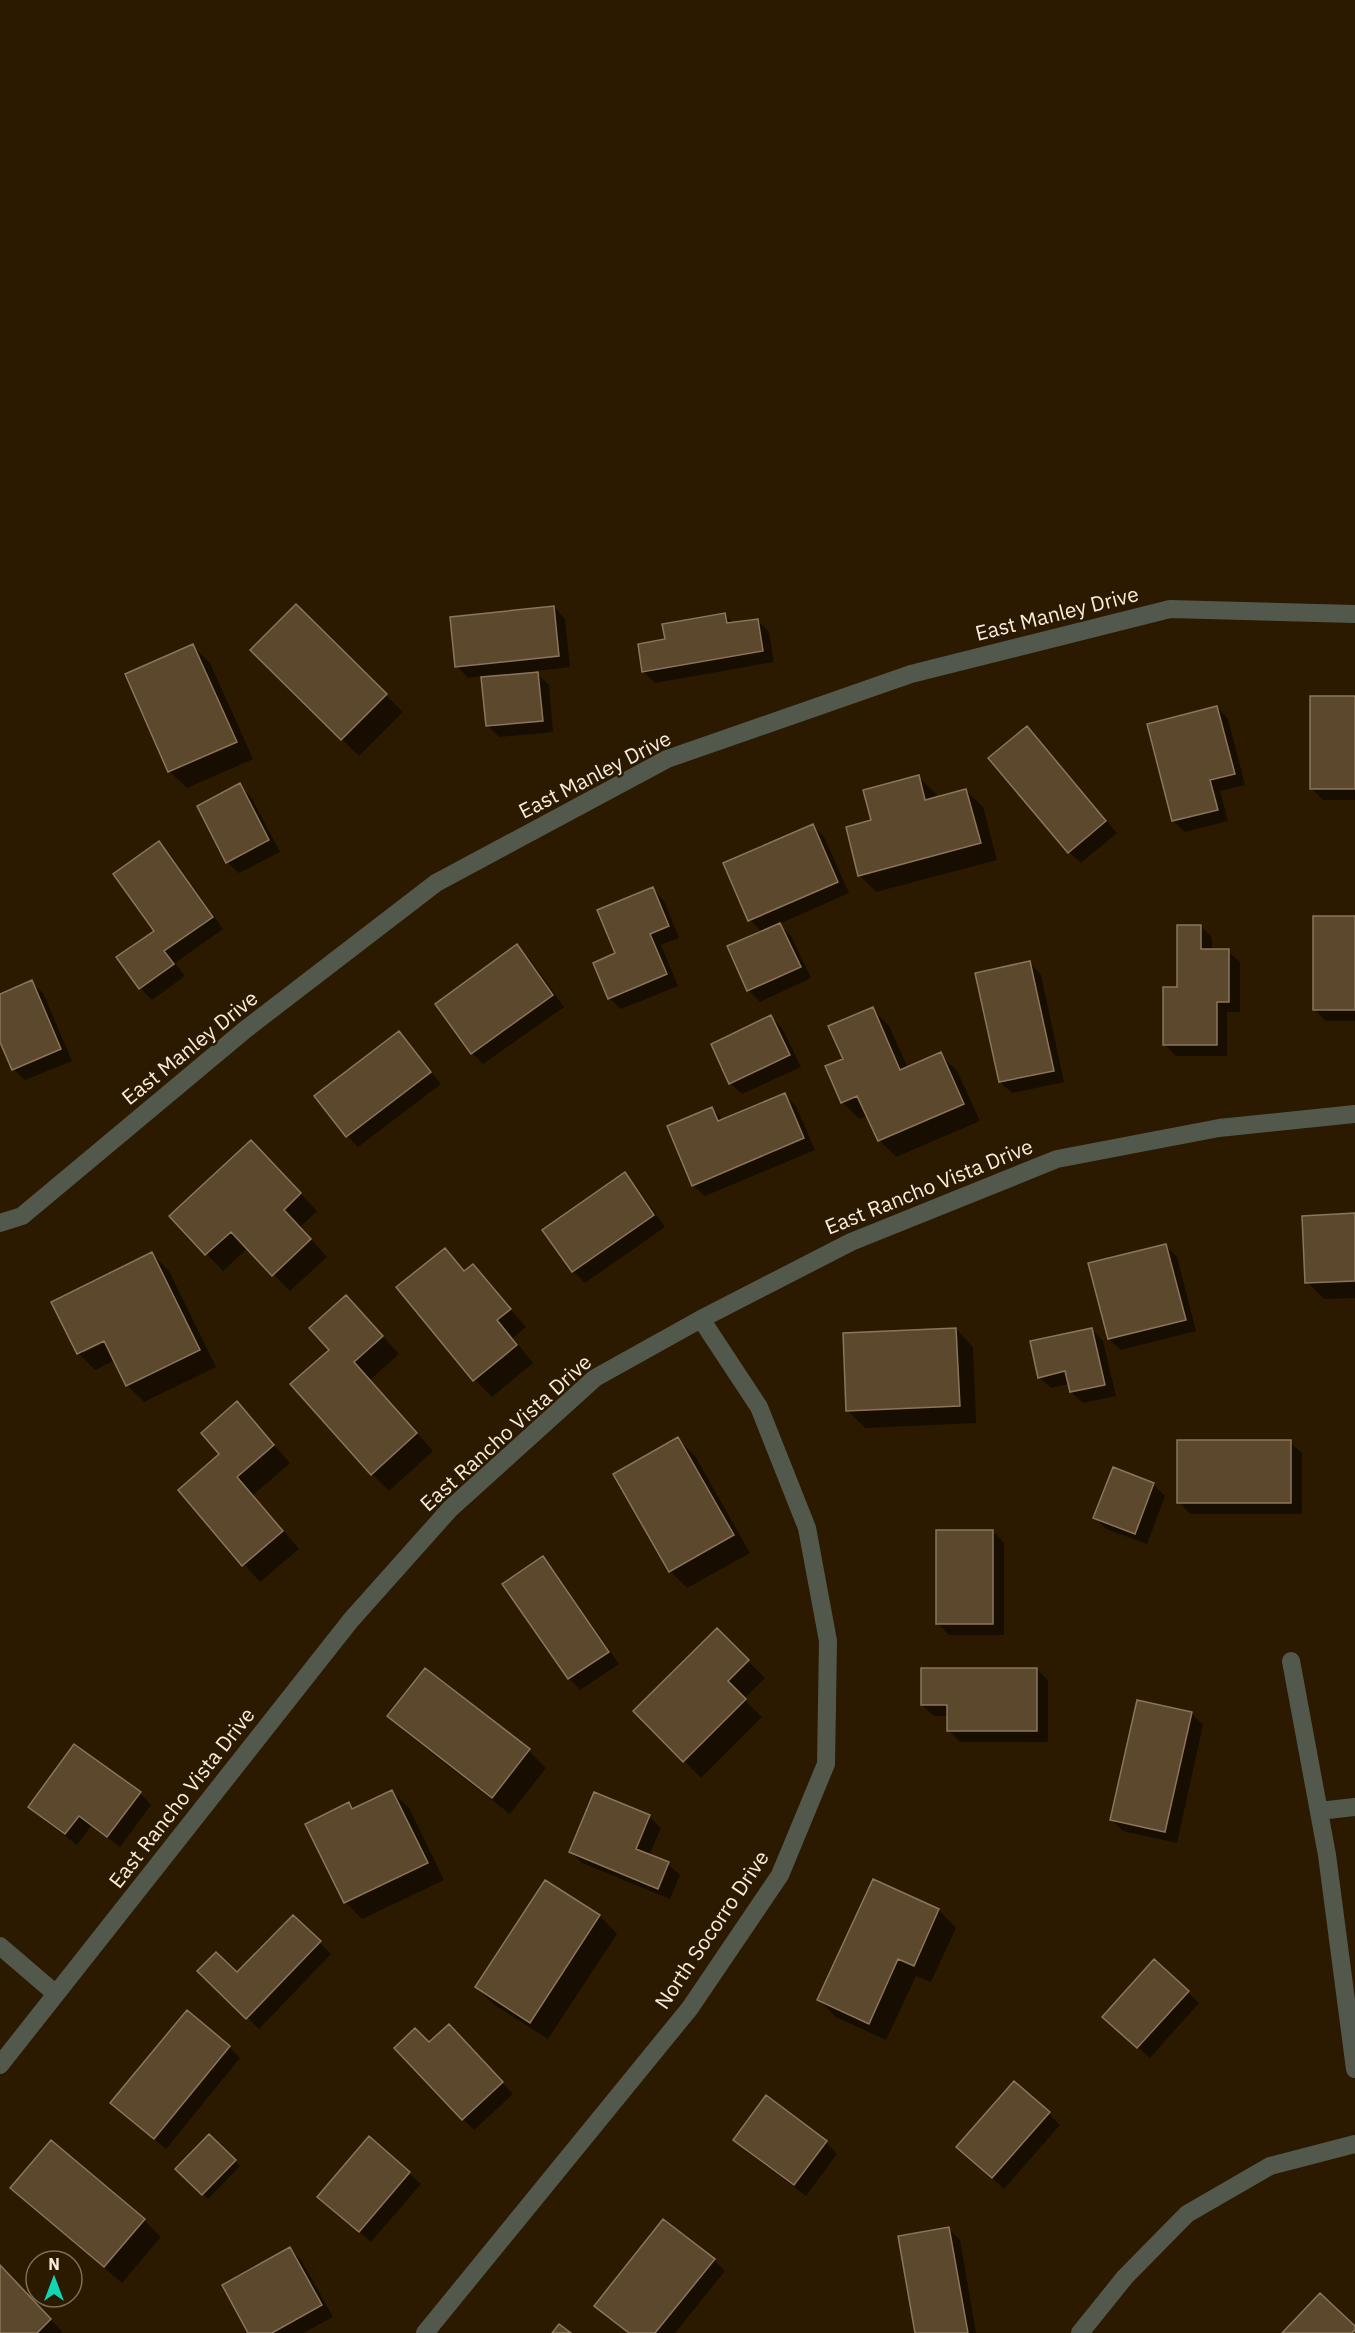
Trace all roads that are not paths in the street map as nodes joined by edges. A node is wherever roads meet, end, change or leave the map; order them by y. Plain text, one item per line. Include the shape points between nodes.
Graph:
1 (1355, 614) edge
2 (1355, 1114) edge
3 (0, 1223) edge
4 (701, 1319) junction
5 (1291, 1661) dead end
6 (1355, 1807) edge
7 (1319, 1811) junction
8 (0, 1946) edge
9 (56, 1994) junction
10 (0, 2065) edge
11 (1355, 2069) edge
12 (1355, 2144) edge
13 (424, 2333) edge
14 (1080, 2333) edge

1 - 3 street, East Manley Drive via 1170,609 911,674 667,759 436,883 246,1029 22,1216
2 - 4 street, East Rancho Vista Drive via 1219,1128 1058,1159 851,1242
4 - 9 street, East Rancho Vista Drive via 595,1378 450,1509 351,1620
4 - 13 street, North Socorro Drive via 759,1407 807,1528 828,1641 826,1764 780,1875 690,2008
5 - 7 street
6 - 7 street
7 - 11 street
8 - 9 street
9 - 10 street, East Rancho Vista Drive
12 - 14 street via 1270,2166 1187,2214 1125,2277

